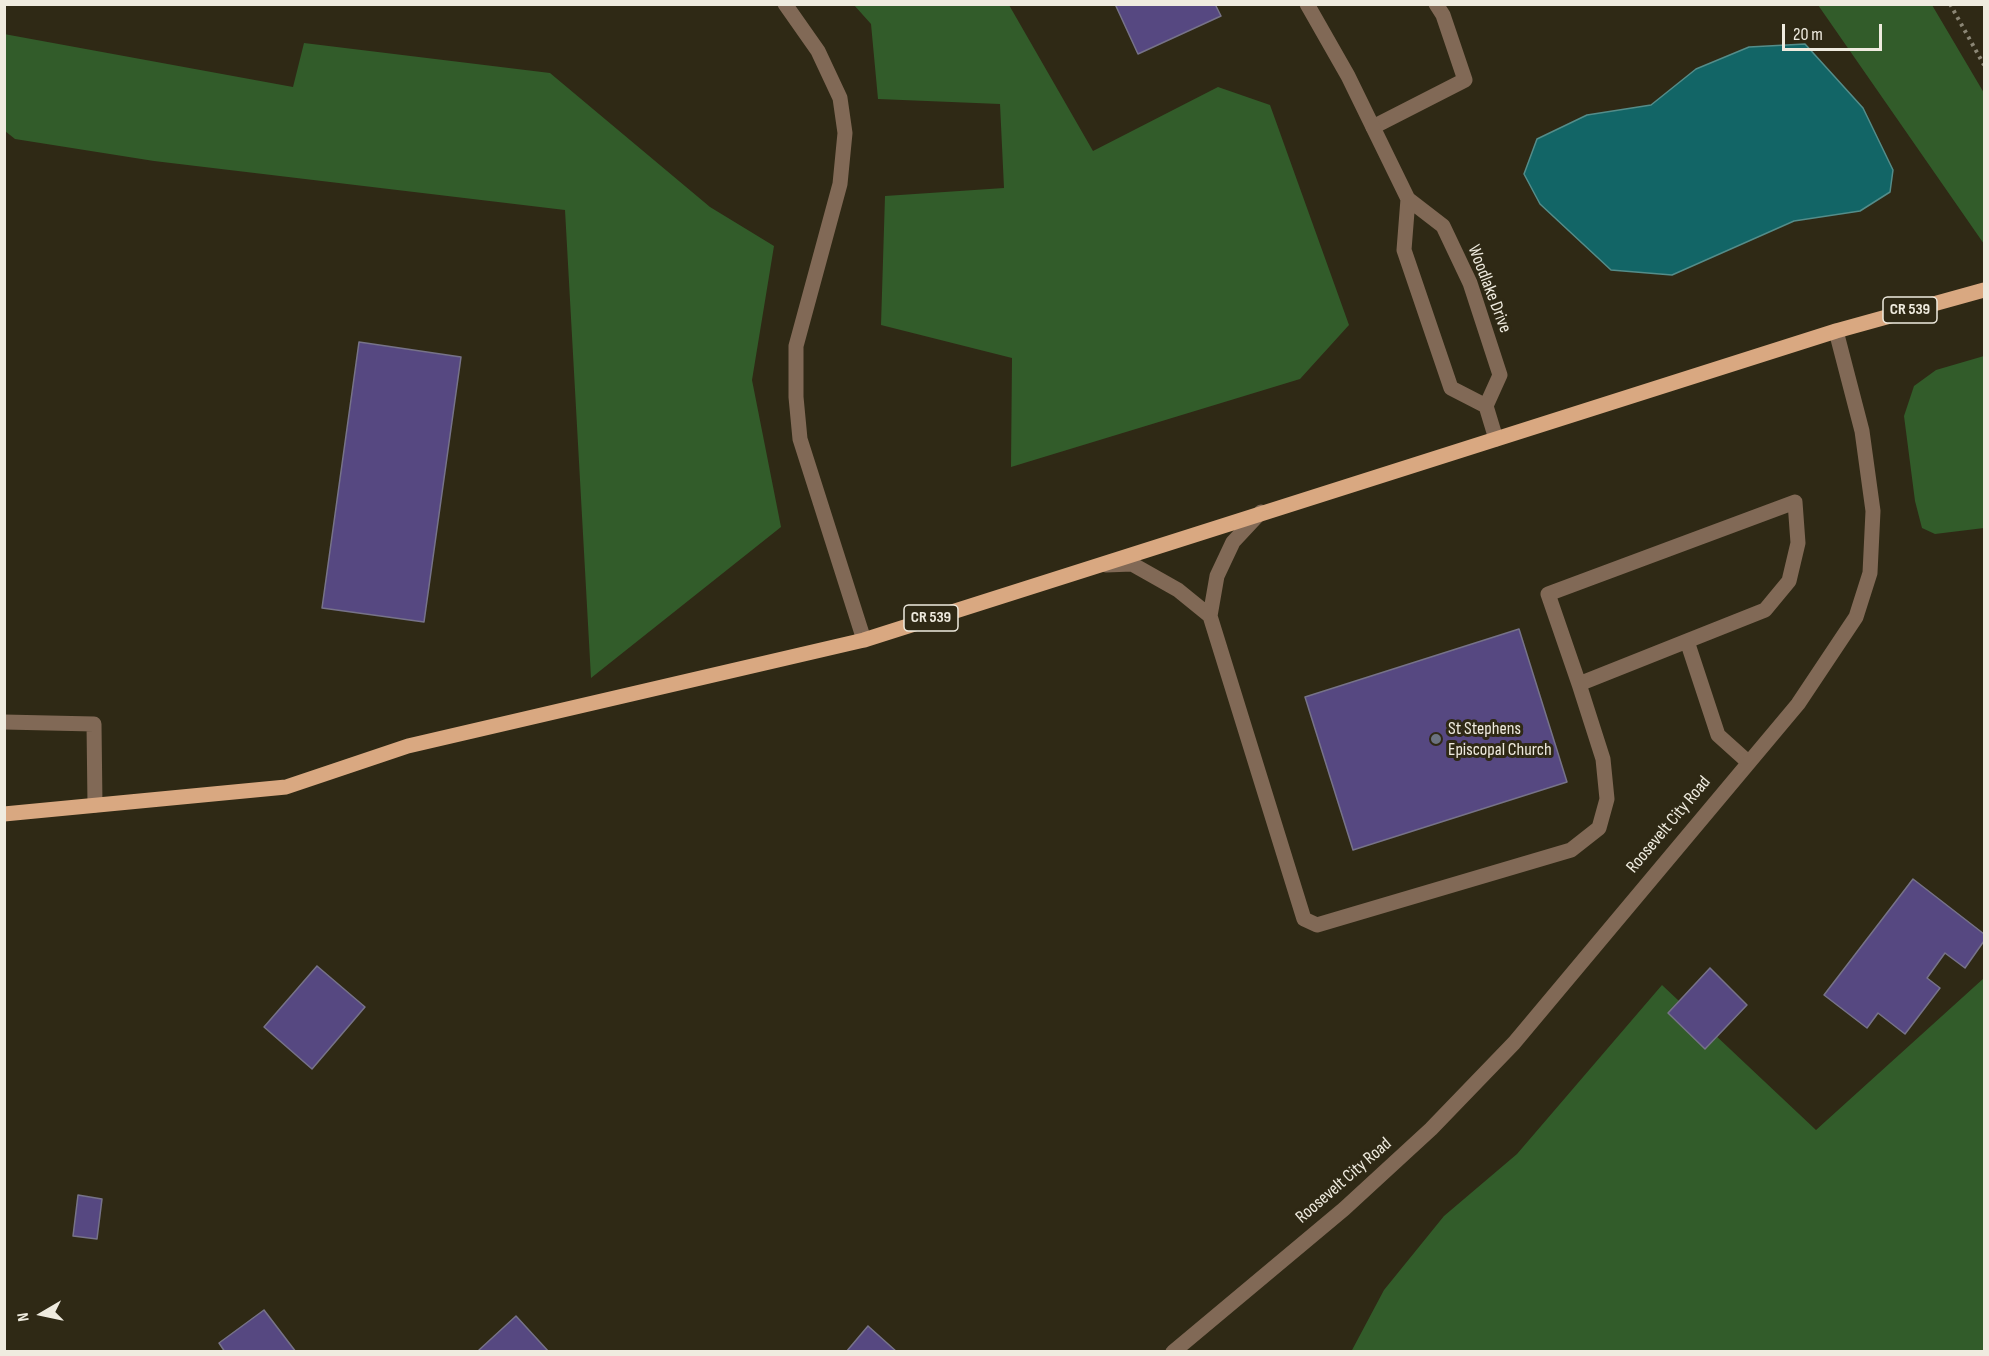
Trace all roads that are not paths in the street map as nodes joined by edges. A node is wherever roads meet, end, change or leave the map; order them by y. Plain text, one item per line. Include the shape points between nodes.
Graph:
1 (785, 4) edge
2 (1307, 4) edge
3 (1436, 4) edge
4 (1373, 127) junction
5 (1408, 199) junction
6 (1984, 290) edge
7 (1836, 331) junction
8 (1486, 406) junction
9 (1496, 439) junction
10 (1262, 512) junction
11 (1090, 566) junction
12 (1210, 616) junction
13 (864, 640) junction
14 (1687, 641) junction
15 (1579, 684) junction
16 (4, 722) edge
17 (1748, 762) junction
18 (95, 805) junction
19 (4, 814) edge
20 (1173, 1352) edge

1 - 13 street via 818,51 840,98 845,133 840,184 796,346 796,397 800,439
2 - 4 street, Woodlake Drive
3 - 4 street via 1465,80
4 - 5 street, Woodlake Drive
5 - 8 street via 1404,250 1450,388
5 - 8 street, Woodlake Drive via 1443,226 1470,283 1500,375
6 - 7 main road, CR 539
7 - 9 main road, CR 539
7 - 17 street, Roosevelt City Road via 1862,431 1873,511 1870,573 1856,617 1798,704
8 - 9 street
9 - 10 main road, CR 539
10 - 11 main road, CR 539
10 - 12 street via 1233,542 1218,576
11 - 12 street via 1132,564 1178,590
11 - 13 main road, CR 539
12 - 15 street via 1304,919 1317,925 1571,850 1599,828 1607,799 1603,759
13 - 18 main road, CR 539 via 408,746 286,787
14 - 15 street
14 - 15 street via 1765,610 1789,580 1798,543 1794,502 1548,594
14 - 17 street via 1718,735
16 - 18 street via 94,724
17 - 20 street, Roosevelt City Road via 1514,1043 1439,1120 1344,1209
18 - 19 main road, CR 539

